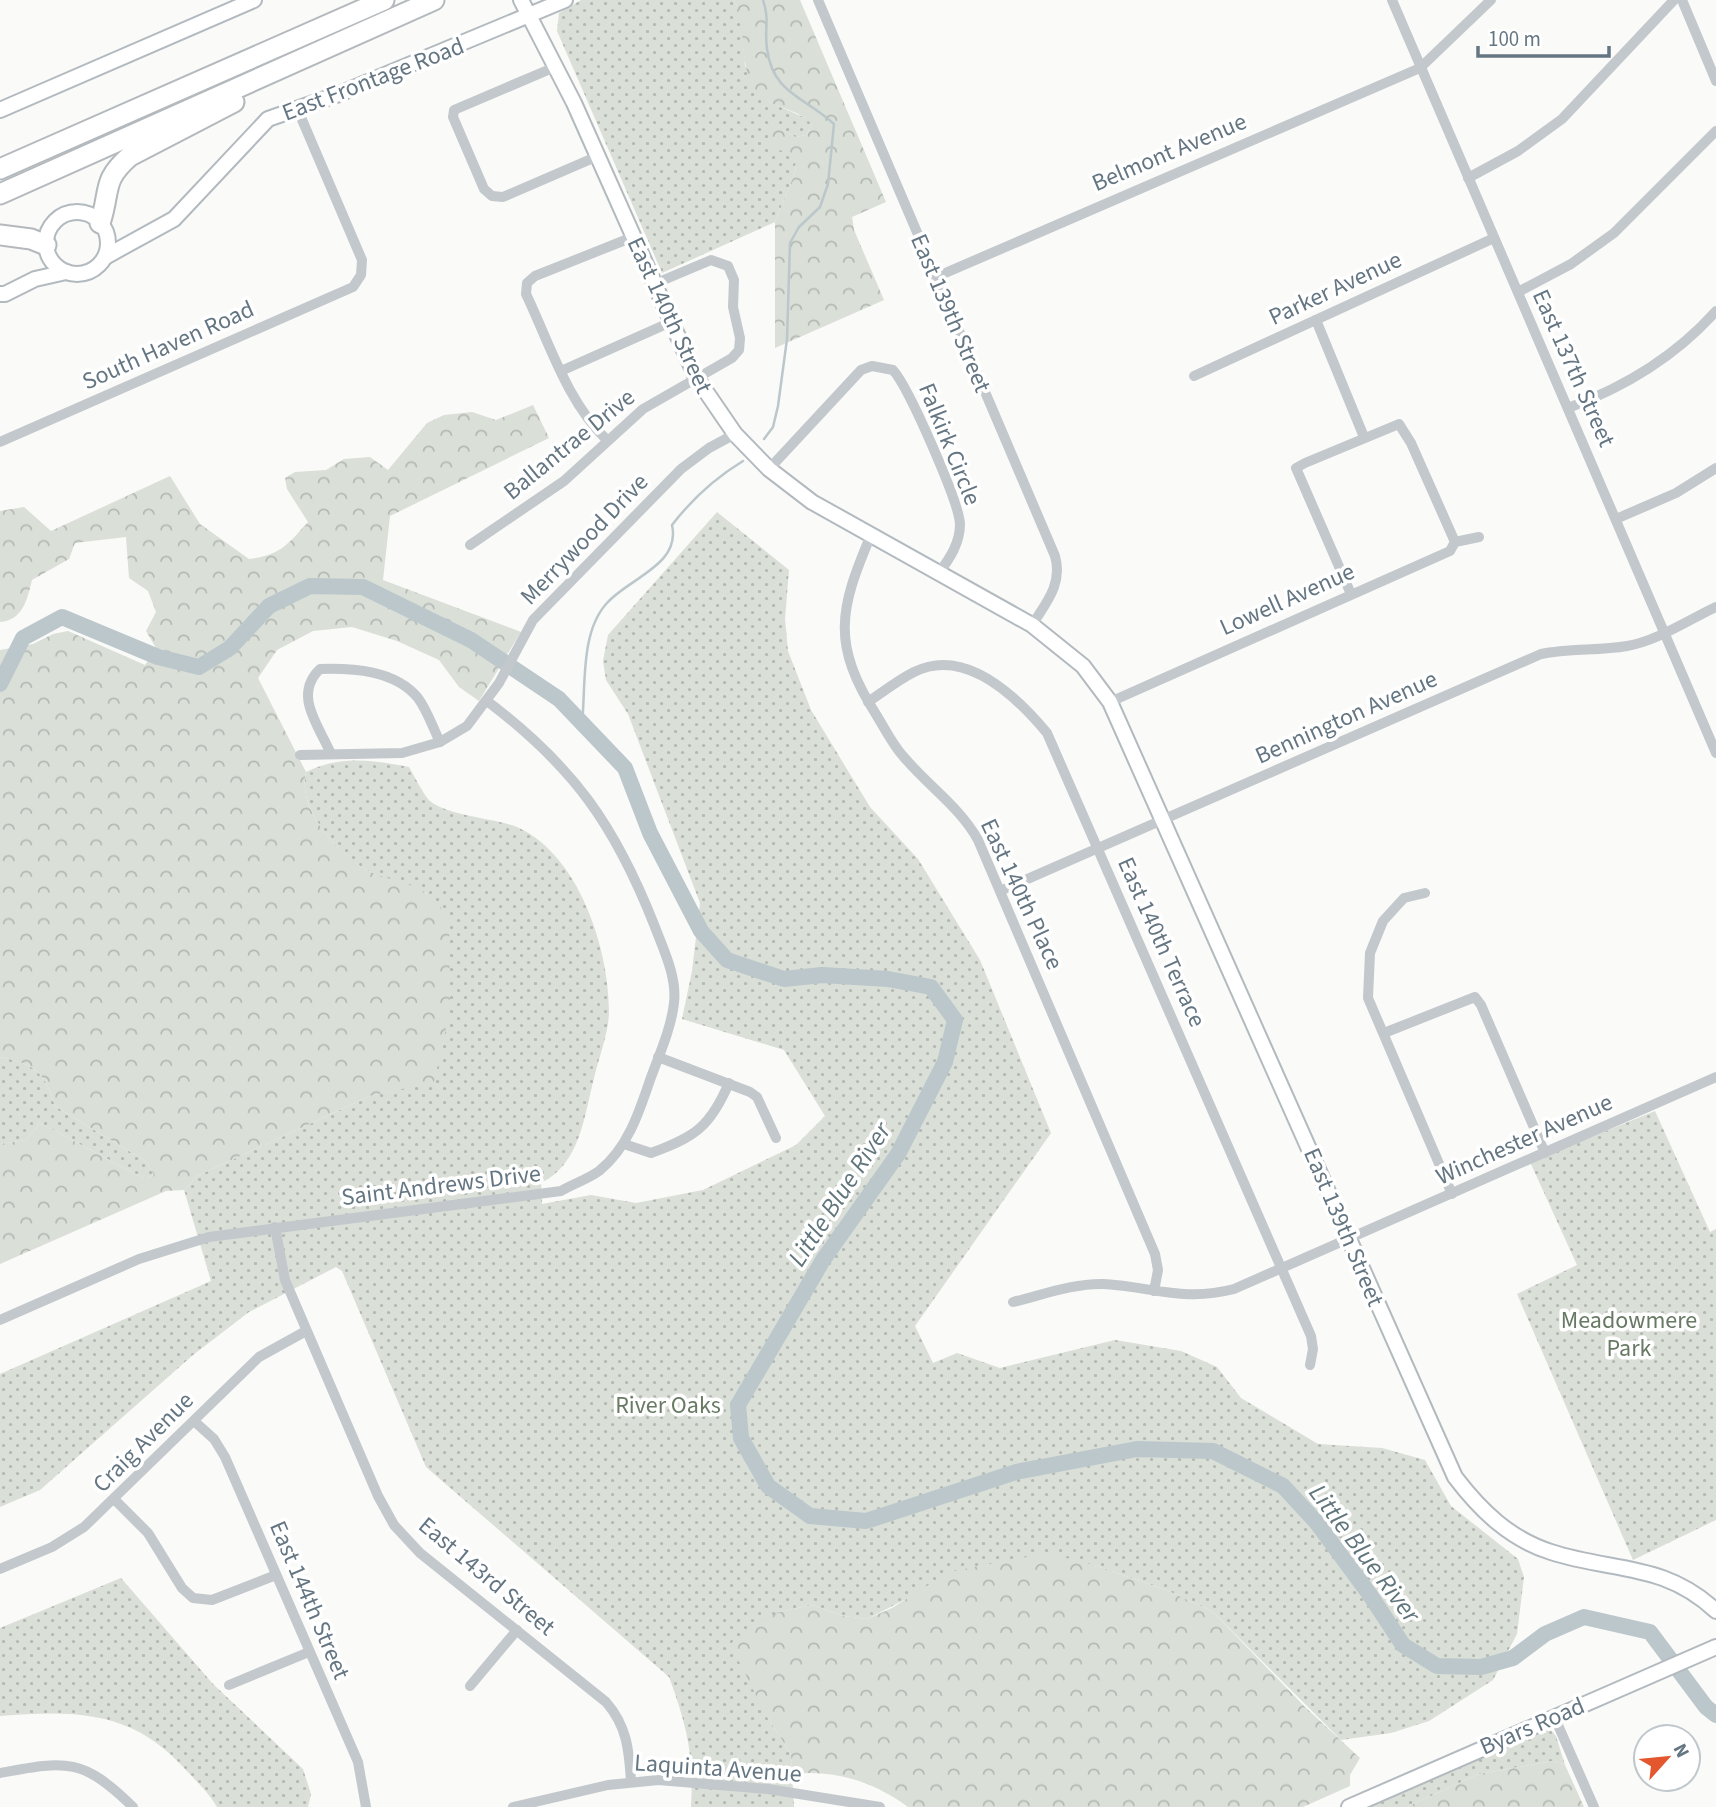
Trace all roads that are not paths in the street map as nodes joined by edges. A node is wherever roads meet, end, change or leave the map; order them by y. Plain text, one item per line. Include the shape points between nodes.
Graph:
1 (254, 0) edge
2 (384, 0) edge
3 (434, 0) edge
4 (521, 0) edge
5 (565, 0) edge
6 (818, 0) edge
7 (1392, 0) edge
8 (1491, 0) edge
9 (1674, 0) edge
10 (1682, 0) edge
11 (530, 17) junction
12 (288, 64) junction
13 (555, 66) junction
14 (1420, 68) junction
15 (1716, 81) edge
16 (1, 106) edge
17 (297, 108) junction
18 (1716, 131) edge
19 (598, 156) junction
20 (0, 169) edge
21 (1468, 178) junction
22 (0, 194) edge
23 (103, 228) junction
24 (0, 235) edge
25 (135, 237) junction
26 (633, 237) junction
27 (1494, 238) junction
28 (47, 250) junction
29 (105, 257) junction
30 (66, 272) junction
31 (936, 277) junction
32 (35, 279) junction
33 (654, 284) junction
34 (1518, 292) junction
35 (0, 294) edge
36 (1716, 311) edge
37 (1316, 320) junction
38 (671, 322) junction
39 (561, 371) junction
40 (1194, 376) dead end
41 (696, 377) junction
42 (1568, 408) junction
43 (735, 434) junction
44 (1364, 437) junction
45 (607, 440) junction
46 (0, 442) edge
47 (1716, 468) edge
48 (769, 469) junction
49 (1616, 519) junction
50 (872, 536) junction
51 (1479, 537) dead end
52 (1455, 542) junction
53 (470, 545) dead end
54 (939, 573) junction
55 (1351, 594) junction
56 (1716, 607) edge
57 (1032, 625) junction
58 (1665, 631) junction
59 (486, 701) junction
60 (868, 702) junction
61 (1110, 702) junction
62 (440, 742) junction
63 (1715, 746) edge
64 (331, 754) junction
65 (300, 755) dead end
66 (1162, 821) junction
67 (1098, 848) junction
68 (1000, 891) junction
69 (1425, 893) dead end
70 (1384, 1033) junction
71 (658, 1057) junction
72 (1716, 1077) edge
73 (729, 1083) junction
74 (776, 1138) dead end
75 (624, 1144) junction
76 (1545, 1153) junction
77 (1452, 1194) junction
78 (275, 1227) junction
79 (1350, 1240) junction
80 (1282, 1269) junction
81 (1154, 1291) junction
82 (1013, 1302) dead end
83 (0, 1320) edge
84 (306, 1331) junction
85 (1310, 1365) dead end
86 (194, 1421) junction
87 (114, 1500) junction
88 (0, 1569) edge
89 (276, 1575) junction
90 (1716, 1611) edge
91 (517, 1630) junction
92 (1715, 1647) edge
93 (309, 1652) junction
94 (229, 1685) dead end
95 (470, 1686) dead end
96 (1554, 1716) junction
97 (0, 1773) edge
98 (631, 1781) junction
99 (133, 1807) edge
100 (366, 1807) edge
101 (513, 1807) edge
102 (880, 1807) edge
103 (1349, 1807) edge
104 (1594, 1807) edge

1 - 16 street
2 - 20 highway
3 - 12 highway
4 - 11 street, East 140th Street
5 - 11 street, East Frontage Road
6 - 31 street, East 139th Street
7 - 14 street, East 137th Street
8 - 14 street
9 - 21 street via 1562,119 1518,151
10 - 15 street
11 - 13 street, East 140th Street
11 - 17 street, East Frontage Road
12 - 22 highway
12 - 23 highway via 262,87 130,156 115,169 107,182
13 - 19 street, East 140th Street
13 - 19 street via 459,106 454,114 488,193 503,197
14 - 21 street, East 137th Street
14 - 31 street, Belmont Avenue
17 - 25 street, East Frontage Road via 268,119 174,219
17 - 46 street, South Haven Road via 362,260 362,275 353,287
18 - 34 street via 1614,233 1571,264
19 - 26 street, East 140th Street
21 - 27 street, East 137th Street
23 - 25 street
23 - 28 street via 86,214 67,214 51,226
23 - 29 street via 108,247
24 - 28 highway via 31,239
25 - 29 street, East Frontage Road
26 - 33 street, East 140th Street
26 - 39 street via 535,276 527,287 526,294
27 - 34 street, East 137th Street
27 - 37 street, Parker Avenue
28 - 30 street via 53,263
28 - 32 street
29 - 30 street via 90,271
30 - 32 street
31 - 57 street, East 139th Street via 1059,569 1054,590
32 - 35 street
33 - 38 street, East 140th Street
33 - 41 street, Ballantrae Drive via 710,260 722,262 732,272 739,350
34 - 42 street, East 137th Street
36 - 42 street via 1654,366
37 - 40 street, Parker Avenue
37 - 44 street
38 - 39 street
38 - 41 street, East 140th Street
39 - 45 street via 581,409
41 - 43 street, East 140th Street
41 - 45 street, Ballantrae Drive via 643,409
42 - 49 street, East 137th Street
43 - 48 street, East 140th Street
43 - 59 street, Merrywood Drive via 681,469 533,620
44 - 52 street via 1399,424
44 - 55 street via 1296,468
45 - 53 street, Ballantrae Drive via 564,481
47 - 49 street via 1676,493
48 - 50 street, East 140th Street via 812,502
48 - 54 street, Falkirk Circle via 861,370 872,366 893,370 907,389 959,513 958,539
49 - 58 street, East 137th Street
50 - 54 street, East 140th Street
50 - 60 street, East 140th Place via 850,584 844,622 850,665
51 - 52 street, Lowell Avenue
52 - 55 street, Lowell Avenue via 1450,551
54 - 57 street, East 140th Street
55 - 61 street, Lowell Avenue
56 - 58 street, Bennington Avenue
57 - 61 street, East 140th Street via 1083,666
58 - 63 street, East 137th Street
58 - 66 street, Bennington Avenue via 1627,646 1541,654
59 - 62 street, Merrywood Drive via 467,726
59 - 71 street, Saint Andrews Drive via 526,731 577,781 614,835 637,881 672,974 674,1002
60 - 67 street, East 140th Terrace via 915,671 934,666 968,671 1002,687 1047,733
60 - 68 street, East 140th Place via 902,755 971,828
61 - 66 street, East 139th Street
62 - 64 street, Merrywood Drive via 402,753
62 - 64 street via 418,698 403,685 363,671 320,669 310,679 306,697
64 - 65 street, Merrywood Drive
66 - 67 street, Bennington Avenue
66 - 79 street, East 139th Street
67 - 68 street, Bennington Avenue
67 - 80 street, East 140th Terrace
68 - 81 street, East 140th Place via 1155,1254
69 - 70 street via 1404,898 1383,922 1370,953 1368,998
70 - 76 street via 1475,997
70 - 77 street
71 - 73 street
71 - 75 street, Saint Andrews Drive
72 - 76 street, Winchester Avenue
73 - 74 street via 757,1097
73 - 75 street via 717,1111 695,1134 651,1153
75 - 78 street, Saint Andrews Drive via 599,1171 561,1191
76 - 77 street, Winchester Avenue
77 - 79 street, Winchester Avenue
78 - 83 street, Saint Andrews Drive via 176,1246
78 - 84 street, East 143rd Street via 285,1280
79 - 80 street, Winchester Avenue
79 - 90 street, East 139th Street via 1445,1458 1485,1512 1508,1531 1550,1552 1644,1570 1692,1591
80 - 81 street, Winchester Avenue via 1212,1295
80 - 85 street, East 140th Terrace via 1311,1336
81 - 82 street, Winchester Avenue via 1102,1284
84 - 86 street, Craig Avenue via 259,1357
84 - 91 street, East 143rd Street via 394,1525 420,1553
86 - 87 street, Craig Avenue
86 - 89 street, East 144th Street via 225,1457
87 - 88 street, Craig Avenue via 52,1547
87 - 89 street via 148,1534 193,1598 212,1600
89 - 93 street, East 144th Street
91 - 95 street
91 - 98 street, East 143rd Street via 616,1713 628,1740
92 - 96 street, Byars Road
93 - 94 street
93 - 100 street, East 144th Street via 358,1762
96 - 103 street, Byars Road
96 - 104 street
97 - 99 street via 51,1764 82,1768 114,1788
98 - 101 street, Laquinta Avenue
98 - 102 street, Laquinta Avenue via 768,1788

